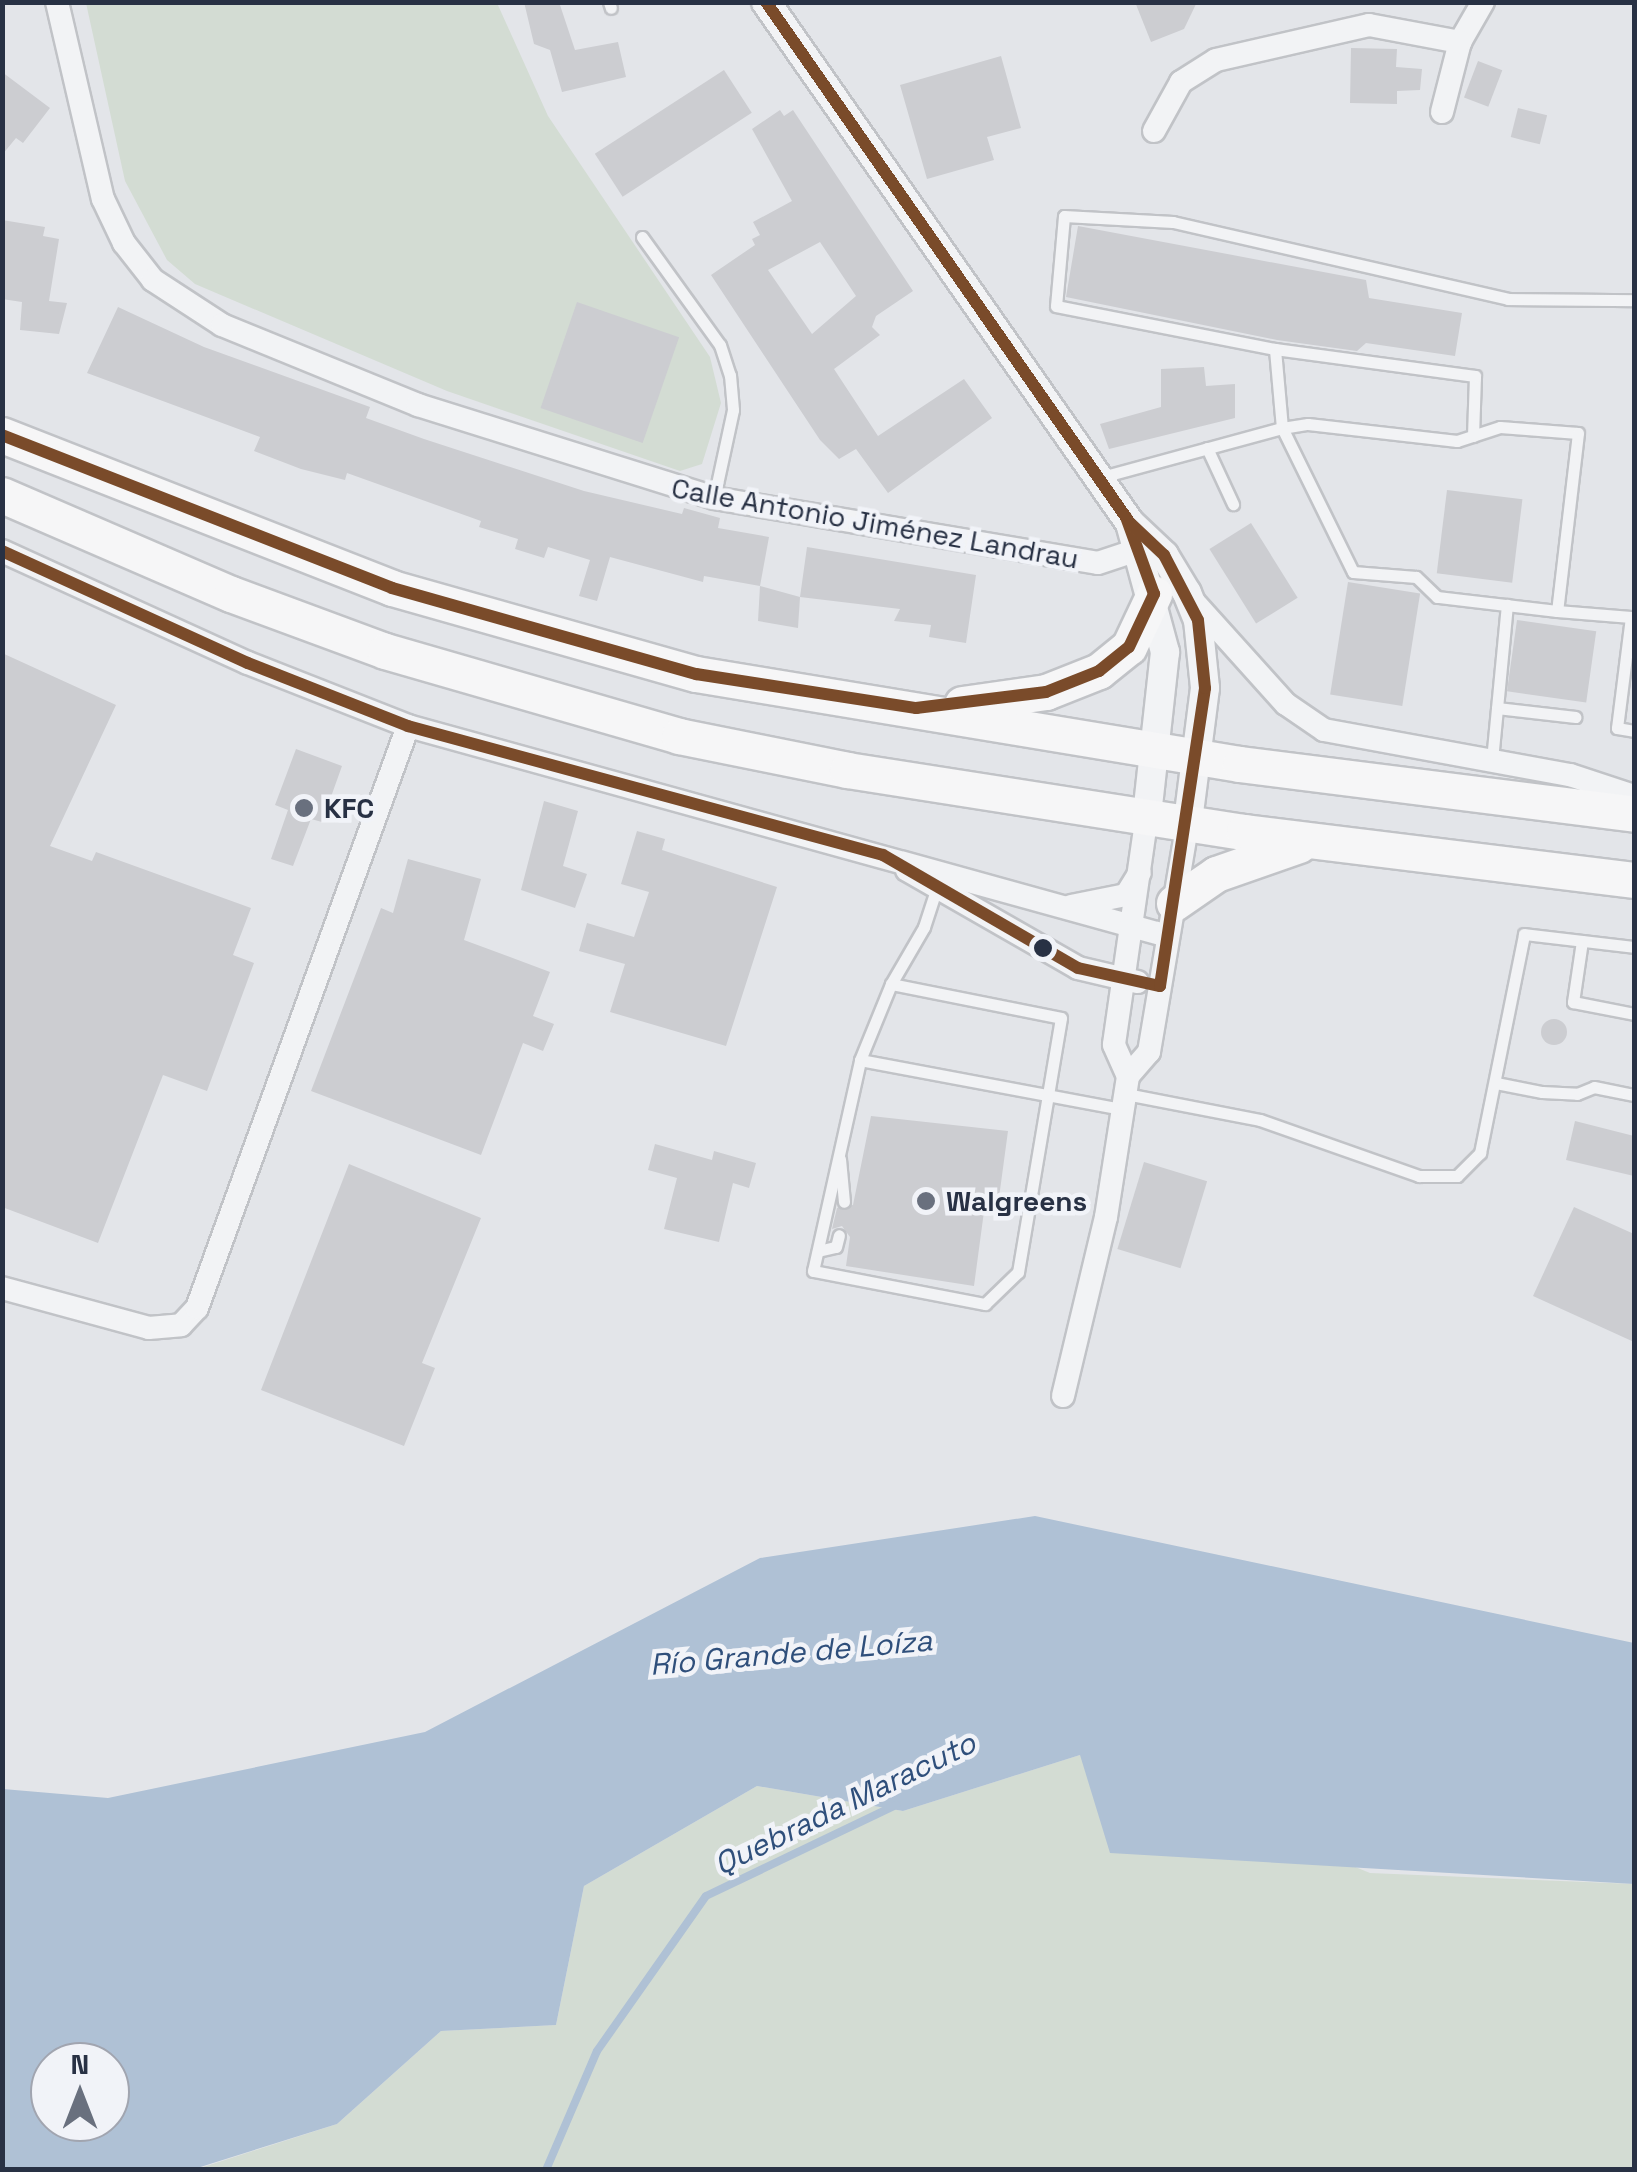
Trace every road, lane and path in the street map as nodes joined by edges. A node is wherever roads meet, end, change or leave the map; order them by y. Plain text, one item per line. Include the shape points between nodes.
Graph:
1 (57, 2) edge
2 (766, 2) edge
3 (1483, 3) edge
4 (1371, 14) edge
5 (1460, 42) junction
6 (1442, 112) dead end
7 (1154, 131) dead end
8 (642, 237) dead end
9 (1634, 300) edge
10 (1275, 349) junction
11 (1282, 428) junction
12 (2, 434) edge
13 (1473, 436) junction
14 (1208, 448) junction
15 (1098, 478) junction
16 (2, 496) edge
17 (714, 498) junction
18 (1233, 504) dead end
19 (1144, 550) junction
20 (2, 551) edge
21 (1170, 593) junction
22 (1507, 605) junction
23 (1557, 611) junction
24 (916, 708) junction
25 (1497, 708) junction
26 (1575, 716) dead end
27 (408, 726) junction
28 (1634, 731) edge
29 (1156, 749) junction
30 (1195, 755) junction
31 (1492, 761) junction
32 (1634, 796) edge
33 (1634, 814) edge
34 (1148, 815) junction
35 (1188, 822) junction
36 (1318, 842) junction
37 (883, 855) junction
38 (1142, 870) junction
39 (1634, 880) edge
40 (936, 889) junction
41 (1052, 906) junction
42 (1171, 919) junction
43 (1136, 932) junction
44 (1582, 940) junction
45 (1634, 947) edge
46 (1126, 980) junction
47 (891, 984) junction
48 (1160, 986) junction
49 (1634, 1014) edge
50 (860, 1060) junction
51 (1496, 1082) junction
52 (1126, 1093) junction
53 (1634, 1095) edge
54 (1050, 1096) junction
55 (839, 1155) junction
56 (844, 1202) dead end
57 (839, 1236) dead end
58 (818, 1250) junction
59 (2, 1288) edge
60 (1063, 1396) dead end

1 - 17 street, Calle Antonio Jiménez Landrau via 102,199 153,280 188,307 418,404
2 - 15 street
3 - 5 street
4 - 5 street
4 - 7 street via 1224,58 1181,82
5 - 6 street
8 - 17 lane via 720,345 730,375 733,410
9 - 10 lane via 1508,299 1173,222 1064,216 1056,306
10 - 11 lane
10 - 13 lane via 1476,376
11 - 13 lane via 1308,424 1458,441
11 - 14 lane
11 - 22 lane via 1354,572 1416,577 1437,597
12 - 24 main road via 392,588 696,674
13 - 23 lane via 1500,426 1578,433
14 - 15 lane
14 - 18 lane
15 - 19 street
16 - 34 main road via 231,594 384,650 678,736 847,770
17 - 19 street, Calle Antonio Jiménez Landrau via 1098,563
19 - 21 street
20 - 27 street via 248,663
21 - 24 main road via 1129,647 1099,671 1046,692
21 - 29 street
21 - 30 street via 1204,654
21 - 31 street via 1286,704 1324,730
22 - 23 lane
22 - 25 lane
23 - 28 lane via 1631,617 1617,728
24 - 29 main road
25 - 26 lane
25 - 31 lane
27 - 37 street
27 - 59 street via 197,1308 181,1325 149,1328
29 - 30 main road
29 - 34 street
30 - 33 main road
30 - 35 street
31 - 32 street via 1570,774
34 - 35 main road
34 - 38 street
35 - 36 main road
35 - 42 street
36 - 39 main road
36 - 42 main road via 1216,874
37 - 40 street
37 - 41 street
38 - 41 street via 1126,895 1094,906
38 - 43 street
40 - 46 street via 1078,968
40 - 47 lane via 924,927
41 - 43 street
42 - 43 street
42 - 48 street
43 - 46 street
44 - 45 lane
44 - 49 lane via 1573,1002
44 - 51 lane via 1524,934
46 - 48 street
46 - 52 street via 1114,1046
47 - 50 lane
47 - 54 lane via 1061,1018
48 - 52 street via 1150,1052
50 - 54 lane
50 - 55 lane
51 - 52 lane via 1480,1154 1458,1176 1439,1179 1260,1120
51 - 53 lane via 1542,1092 1577,1094 1594,1087
52 - 54 lane
52 - 60 street via 1106,1217
54 - 58 lane via 1018,1272 985,1304 813,1270
55 - 56 lane
55 - 58 lane
57 - 58 lane via 836,1247

